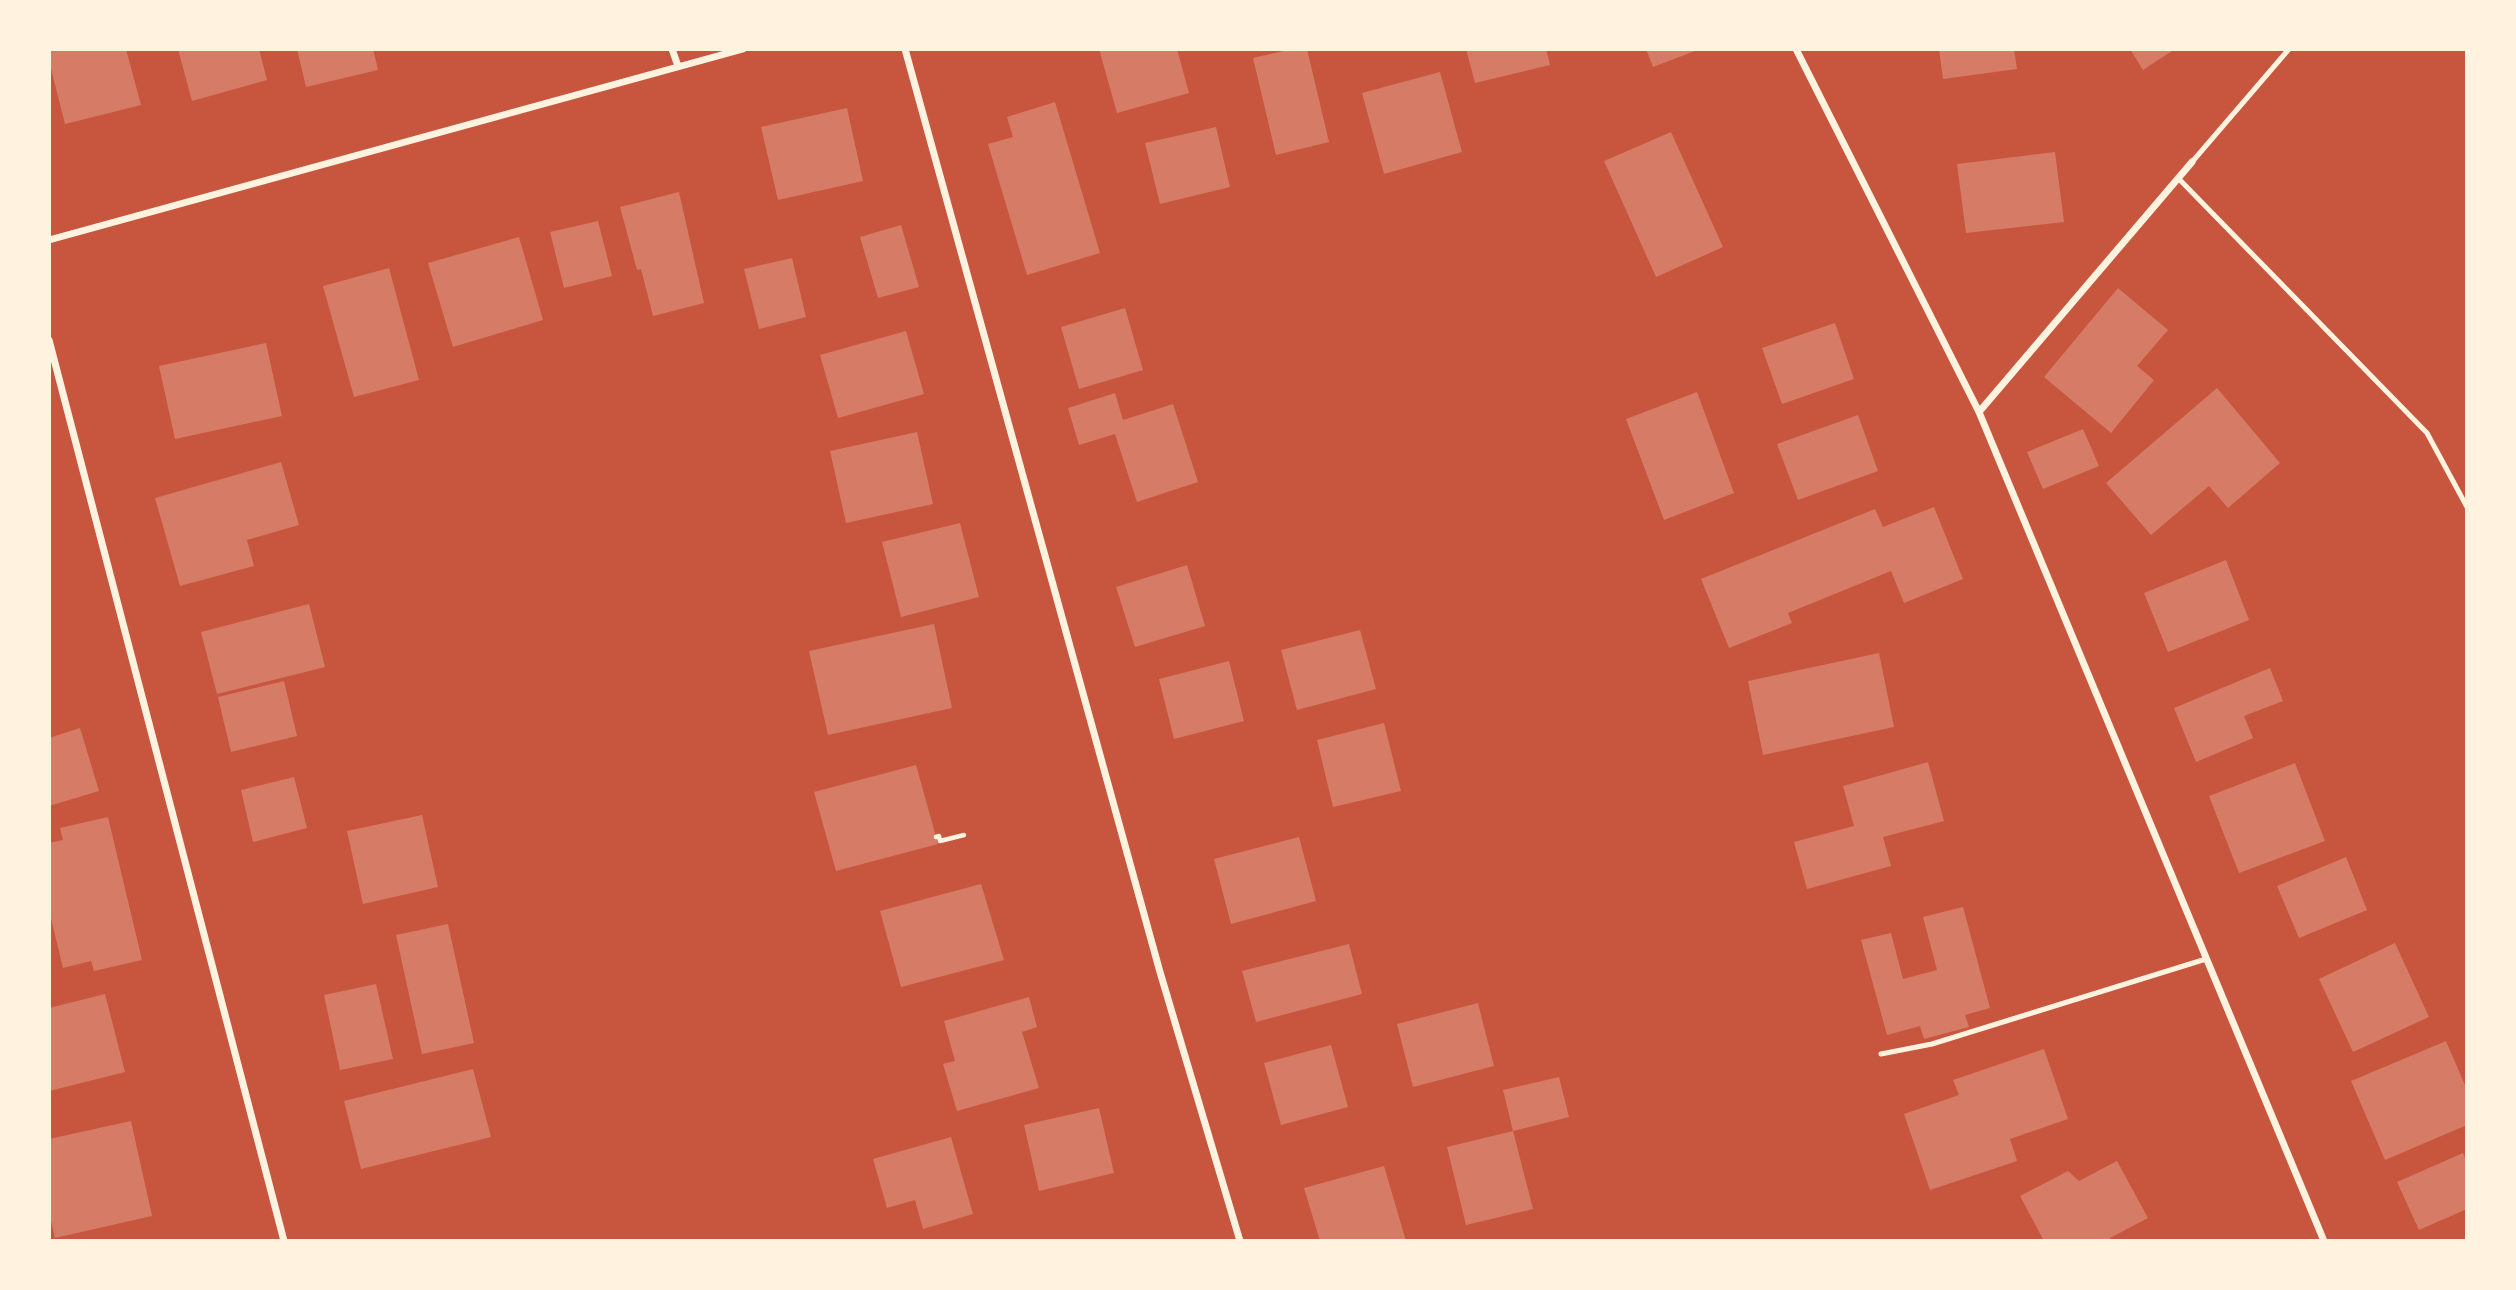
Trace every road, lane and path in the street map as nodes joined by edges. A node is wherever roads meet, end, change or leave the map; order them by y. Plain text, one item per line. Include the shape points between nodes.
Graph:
1 (673, 49) edge
2 (743, 49) edge
3 (905, 49) edge
4 (1796, 49) edge
5 (2289, 49) edge
6 (678, 66) junction
7 (2192, 162) joint
8 (2178, 178) junction
9 (49, 240) edge
10 (49, 340) edge
11 (1979, 412) junction
12 (2467, 506) edge
13 (964, 835) dead end
14 (936, 837) dead end
15 (2206, 960) junction
16 (1881, 1055) dead end
17 (284, 1241) edge
18 (1240, 1241) edge
19 (2323, 1241) edge

1 - 6 street
2 - 6 street
3 - 18 street via 1160,972
4 - 11 street
5 - 7 lane
6 - 9 street
7 - 8 street
8 - 11 street
8 - 12 lane via 2427,433
10 - 17 street
11 - 15 street
13 - 14 path via 940,841
15 - 16 lane via 1932,1044
15 - 19 street

